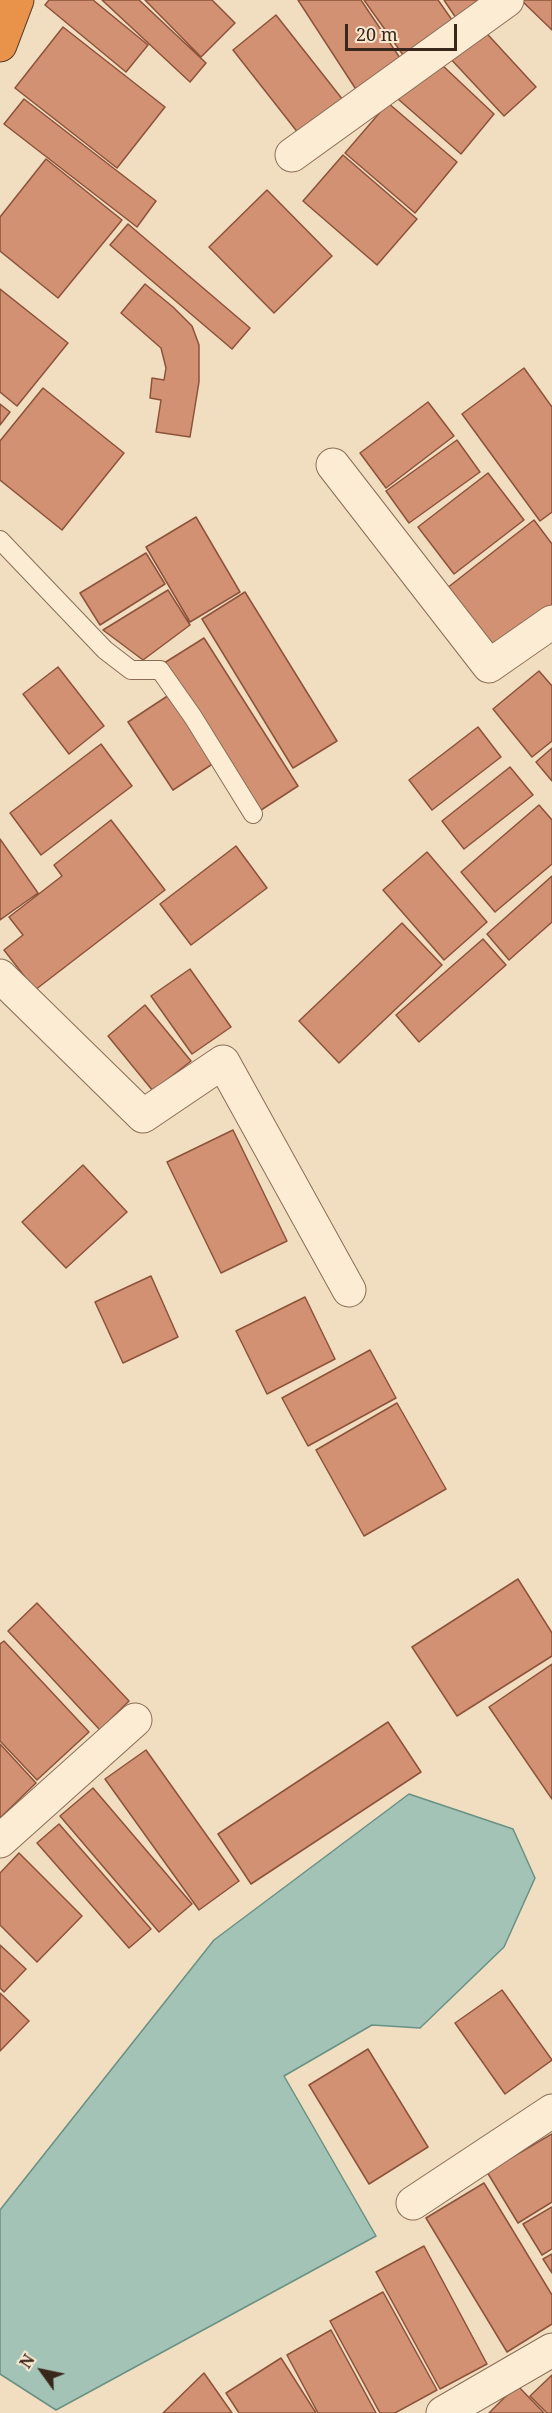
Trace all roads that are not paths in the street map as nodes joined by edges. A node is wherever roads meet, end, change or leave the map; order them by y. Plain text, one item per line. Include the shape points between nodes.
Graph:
1 (17, 0) edge
2 (507, 0) edge
3 (0, 45) edge
4 (292, 155) dead end
5 (333, 465) dead end
6 (0, 540) edge
7 (552, 622) edge
8 (253, 814) dead end
9 (0, 976) edge
10 (350, 1290) dead end
11 (135, 1720) dead end
12 (0, 1841) edge
13 (552, 2111) edge
14 (413, 2203) dead end
15 (552, 2350) edge
16 (443, 2413) edge

1 - 3 highway
2 - 4 street
5 - 7 street via 489,666
6 - 8 lane via 105,650 131,670 160,670
9 - 10 street via 143,1116 223,1062
11 - 12 street
13 - 14 street
15 - 16 street

